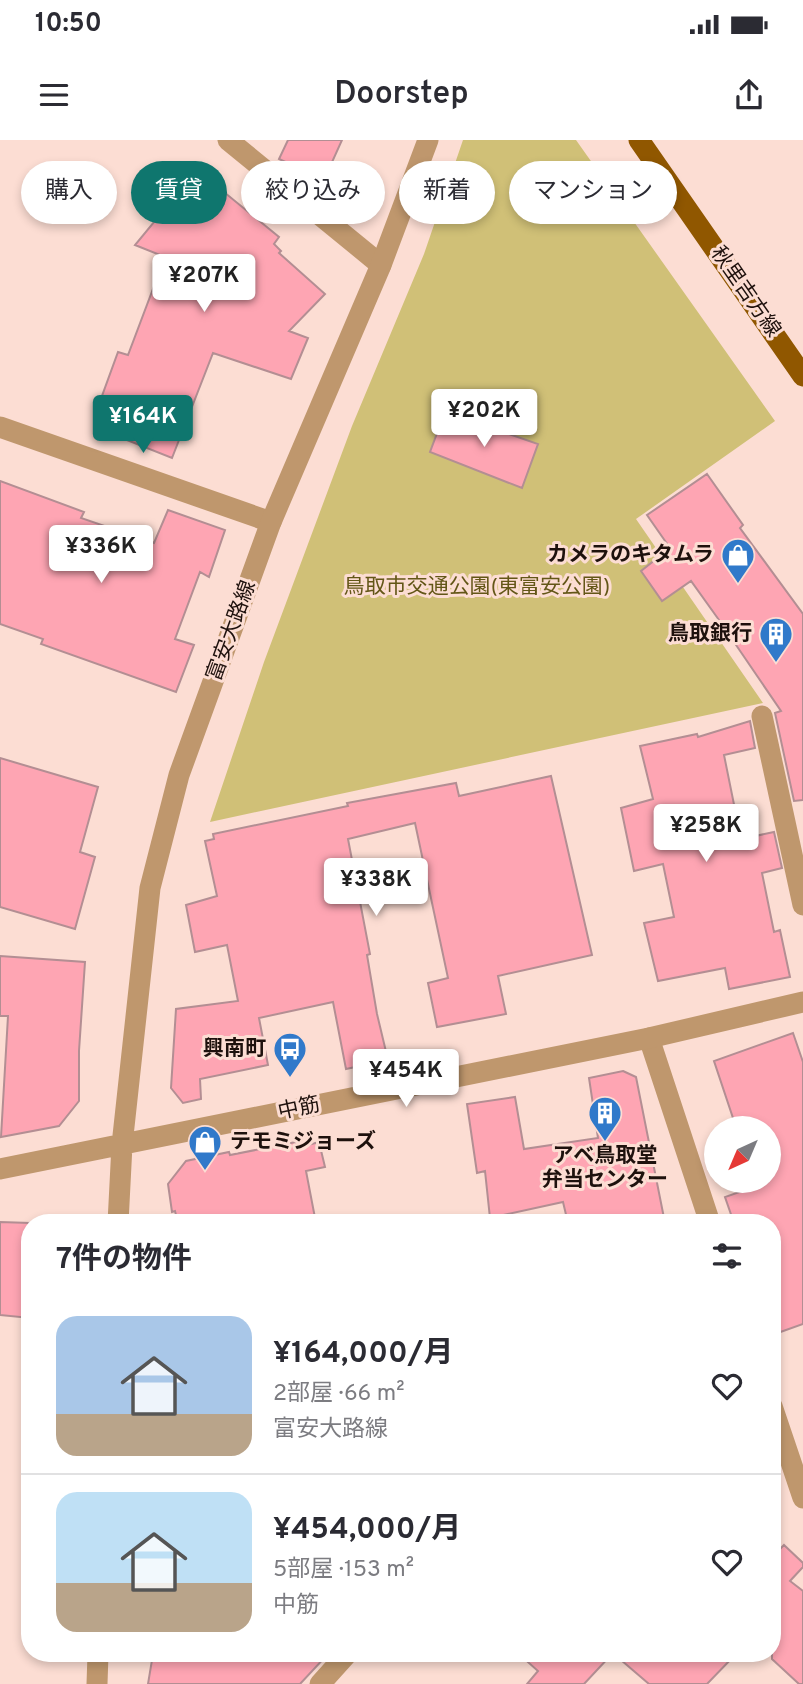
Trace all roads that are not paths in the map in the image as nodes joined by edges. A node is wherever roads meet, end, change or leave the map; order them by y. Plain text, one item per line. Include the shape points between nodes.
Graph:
1 (228, 140) edge
2 (428, 140) edge
3 (639, 140) edge
4 (382, 265) junction
5 (803, 376) edge
6 (0, 427) edge
7 (271, 522) junction
8 (762, 716) dead end
9 (803, 905) edge
10 (803, 1002) edge
11 (649, 1038) junction
12 (122, 1145) junction
13 (0, 1169) edge
14 (118, 1214) edge
15 (707, 1214) edge
16 (781, 1433) edge
17 (803, 1498) edge
18 (98, 1662) edge
19 (340, 1662) edge
20 (97, 1684) edge
21 (320, 1684) edge

1 - 4 street
2 - 4 street, 富安大路線
3 - 5 main road, 秋里吉方線
4 - 7 street, 富安大路線
6 - 7 street
7 - 12 street, 富安大路線 via 179,775 150,888
8 - 9 street
10 - 11 street, 中筋
11 - 12 street, 中筋
11 - 15 street
12 - 13 street, 中筋
12 - 14 street, 富安大路線
16 - 17 street
18 - 20 street
19 - 21 street

